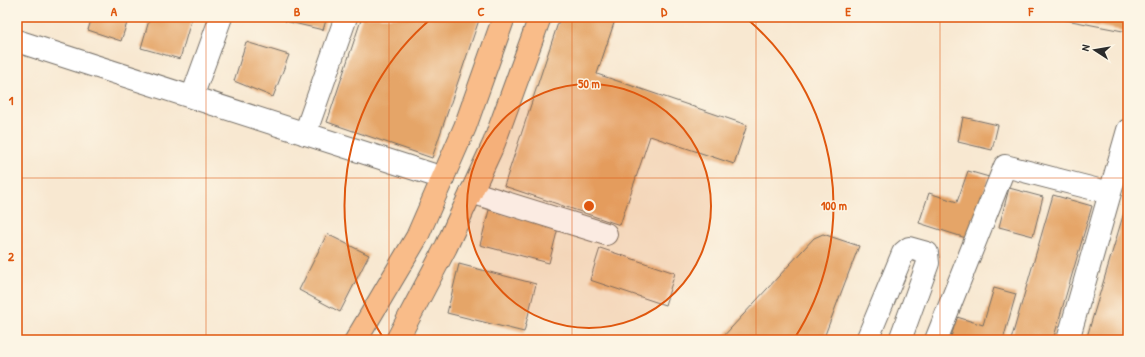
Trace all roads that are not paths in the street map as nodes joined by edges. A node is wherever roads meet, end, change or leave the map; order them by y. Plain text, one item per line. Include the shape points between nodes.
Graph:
1 (221, 17) edge
2 (346, 17) edge
3 (504, 17) edge
4 (540, 17) edge
5 (17, 42) edge
6 (192, 98) junction
7 (1128, 130) edge
8 (305, 134) junction
9 (443, 178) junction
10 (471, 192) junction
11 (1110, 192) junction
12 (606, 234) dead end
13 (356, 340) edge
14 (397, 340) edge
15 (867, 340) edge
16 (900, 340) edge
17 (936, 340) edge
18 (1068, 340) edge

1 - 6 street
2 - 8 street
3 - 9 main road via 465,127
4 - 10 main road via 494,143
5 - 6 street
6 - 8 street
7 - 11 street
8 - 9 street
9 - 13 main road via 417,237
10 - 12 street
10 - 14 main road via 446,247
11 - 17 street via 1005,166
11 - 18 street
15 - 16 street via 903,253 909,248 927,253 928,263

